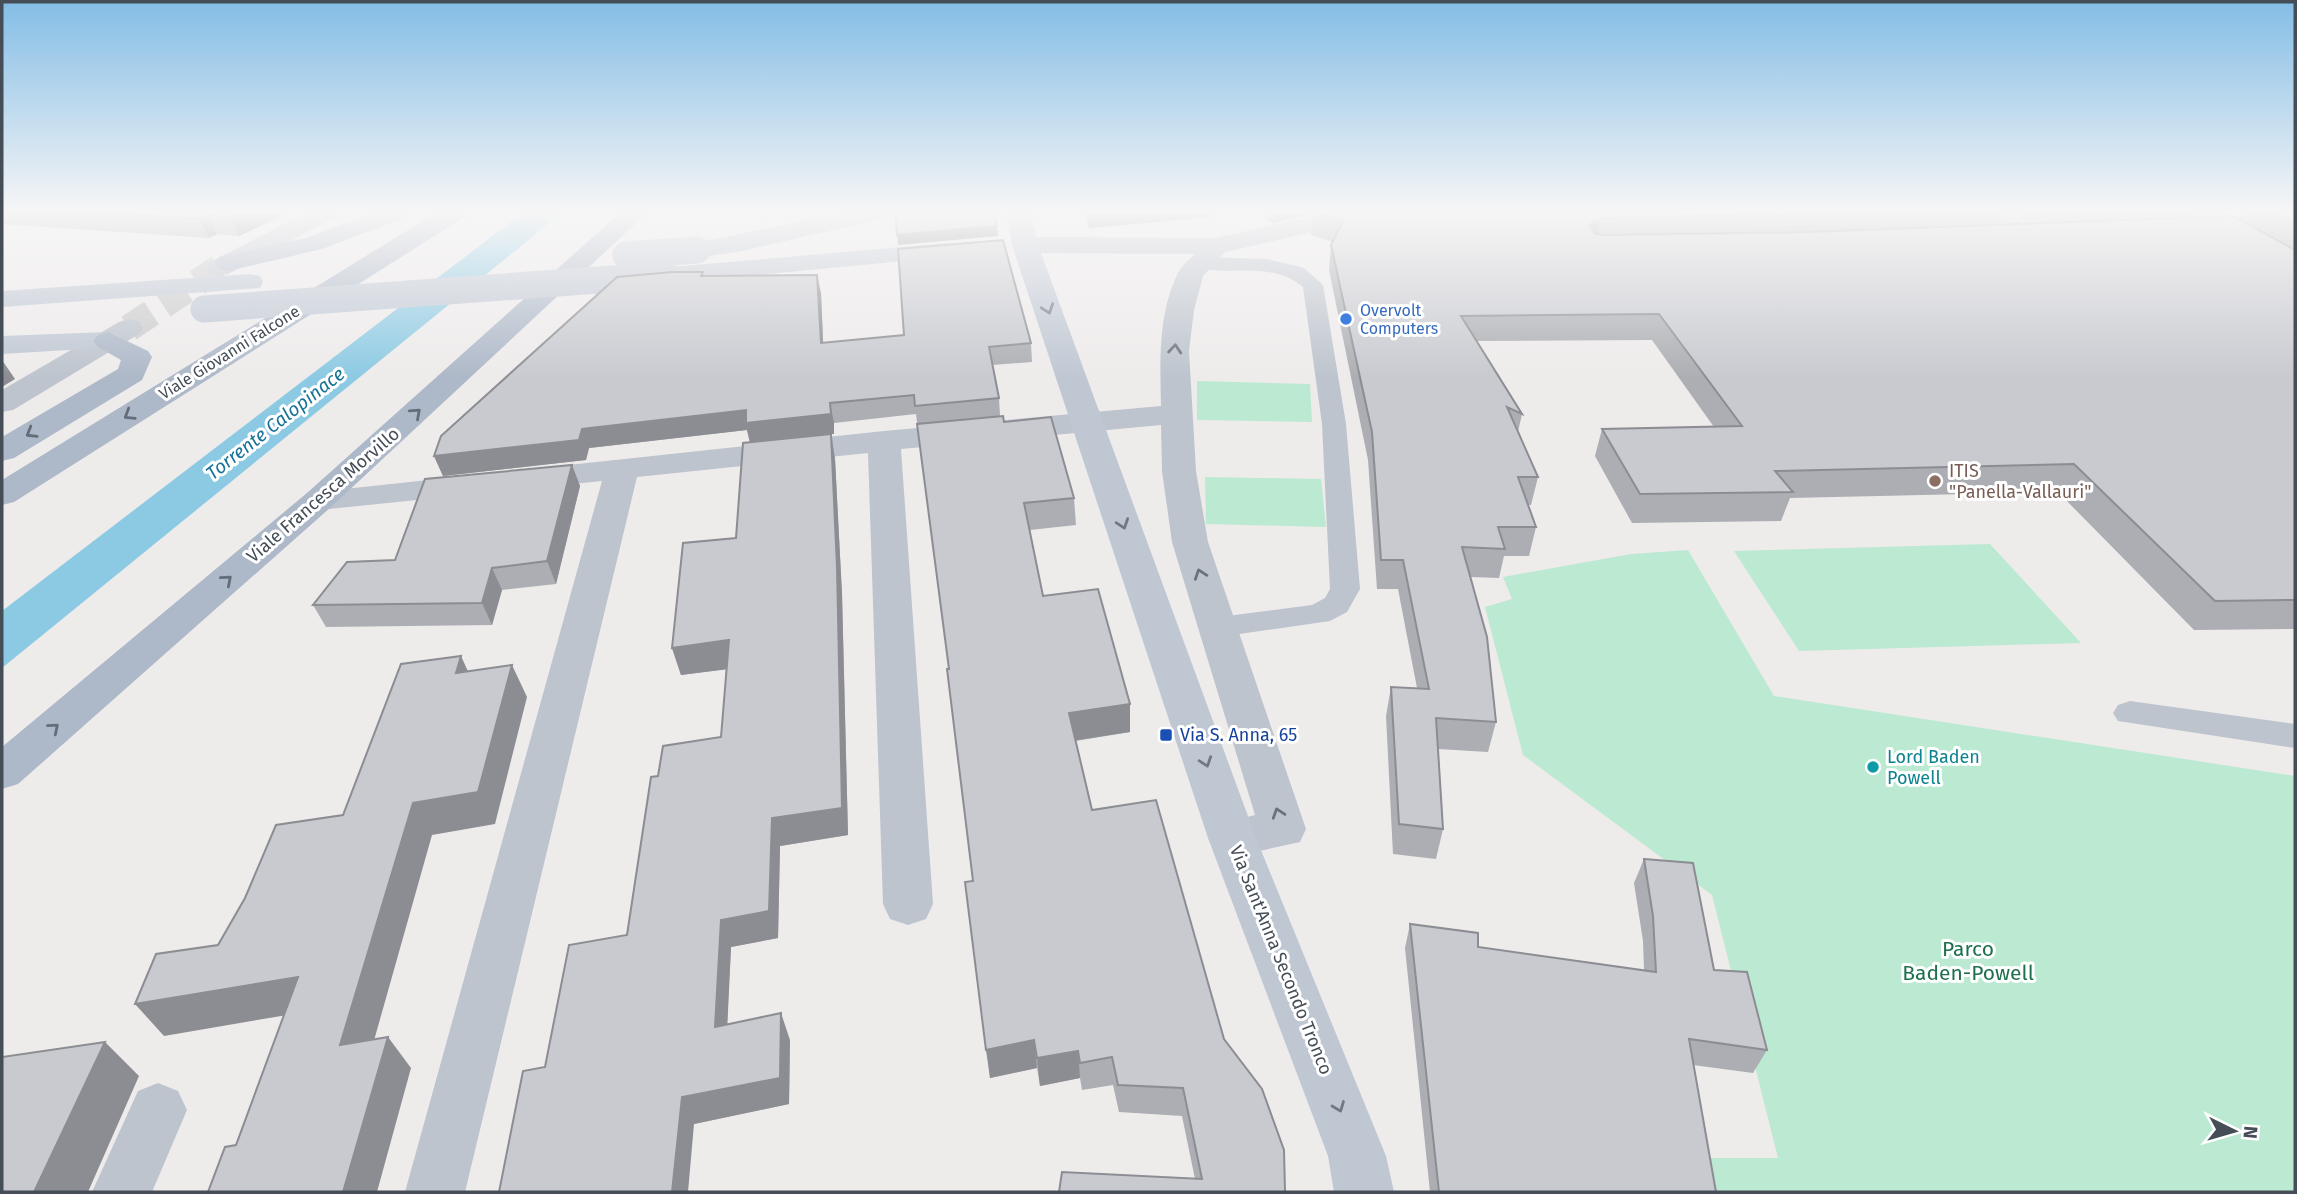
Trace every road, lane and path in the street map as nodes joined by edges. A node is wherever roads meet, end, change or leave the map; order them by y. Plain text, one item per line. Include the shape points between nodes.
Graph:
1 (211, 267) edge
2 (368, 267) edge
3 (463, 267) edge
4 (576, 267) edge
5 (767, 267) edge
6 (1027, 267) edge
7 (1196, 267) edge
8 (1274, 267) edge
9 (2, 278) edge
10 (2, 299) edge
11 (2, 323) edge
12 (119, 335) junction
13 (2, 345) edge
14 (2, 403) edge
15 (1174, 414) junction
16 (1087, 421) junction
17 (884, 441) junction
18 (2, 451) edge
19 (622, 468) junction
20 (2, 495) edge
21 (319, 500) junction
22 (1219, 627) junction
23 (2130, 713) dead end
24 (2295, 736) edge
25 (2, 772) edge
26 (1232, 838) junction
27 (908, 904) dead end
28 (158, 1110) dead end
29 (122, 1192) edge
30 (435, 1192) edge
31 (1364, 1192) edge

1 - 9 street
2 -> 20 main road, Viale Giovanni Falcone
3 - 10 street, bridge
21 -> 4 main road, Viale Francesca Morvillo
5 - 11 street, bridge
6 -> 16 street
15 -> 7 street, Via Sant'Anna Secondo Tronco via 1174,351 1180,310 1189,274
8 - 22 lane via 1297,272 1313,285 1334,424 1345,589 1335,605 1320,614
12 - 13 street
12 - 14 street
12 -> 18 main road via 137,357 131,374
15 - 16 street
22 -> 15 street, Via Sant'Anna Secondo Tronco via 1190,542
16 - 17 street
16 -> 26 street
17 - 19 street
17 - 27 street
19 - 21 street
19 - 30 street
25 -> 21 main road, Viale Francesca Morvillo
26 -> 22 street, Via Sant'Anna Secondo Tronco via 1283,829
23 - 24 lane
26 -> 31 street, Via Sant'Anna Secondo Tronco via 1340,1110
28 - 29 street

